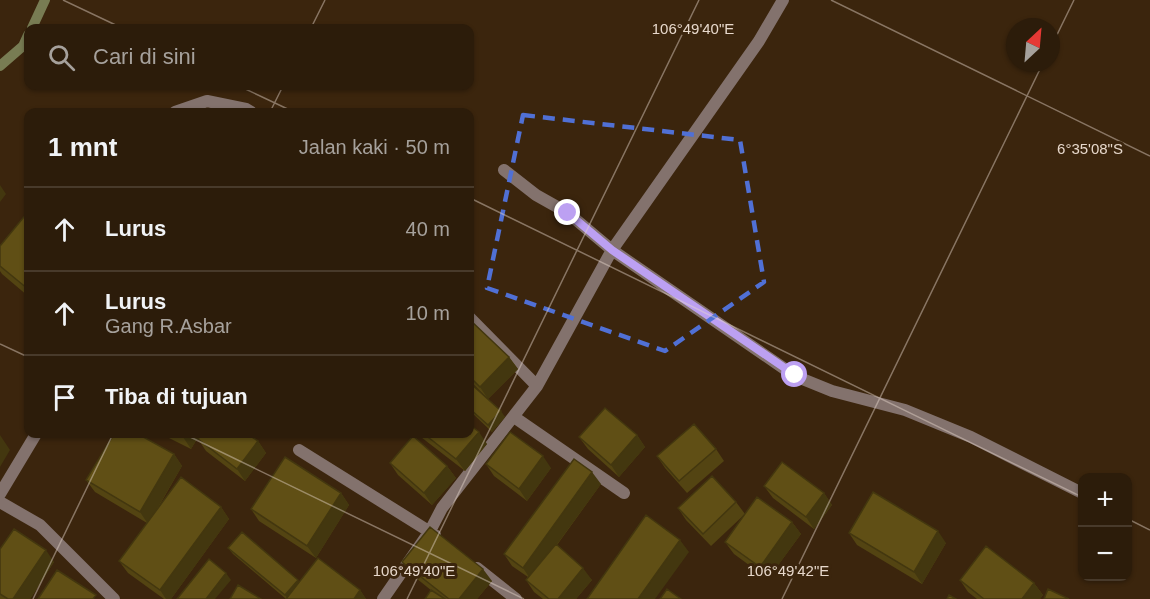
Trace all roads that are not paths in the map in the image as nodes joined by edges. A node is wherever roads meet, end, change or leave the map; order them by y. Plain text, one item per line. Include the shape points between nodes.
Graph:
1 (783, 0) edge
2 (188, 108) edge
3 (240, 108) edge
4 (504, 170) dead end
5 (612, 250) junction
6 (474, 322) edge
7 (537, 386) junction
8 (514, 417) junction
9 (34, 438) edge
10 (299, 450) dead end
11 (1078, 490) edge
12 (624, 493) dead end
13 (0, 494) edge
14 (0, 502) edge
15 (430, 531) junction
16 (447, 545) edge
17 (465, 558) edge
18 (114, 599) edge
19 (383, 599) edge
20 (516, 599) edge

1 - 5 street via 759,41
2 - 3 street via 207,102
4 - 5 street via 568,213
5 - 7 street
5 - 11 street via 795,375 832,391 905,410 971,437
6 - 7 street
7 - 8 street
8 - 12 street
8 - 15 street via 442,508
9 - 13 street
10 - 15 street
14 - 18 street via 39,525
15 - 16 street
15 - 19 street
17 - 20 street

